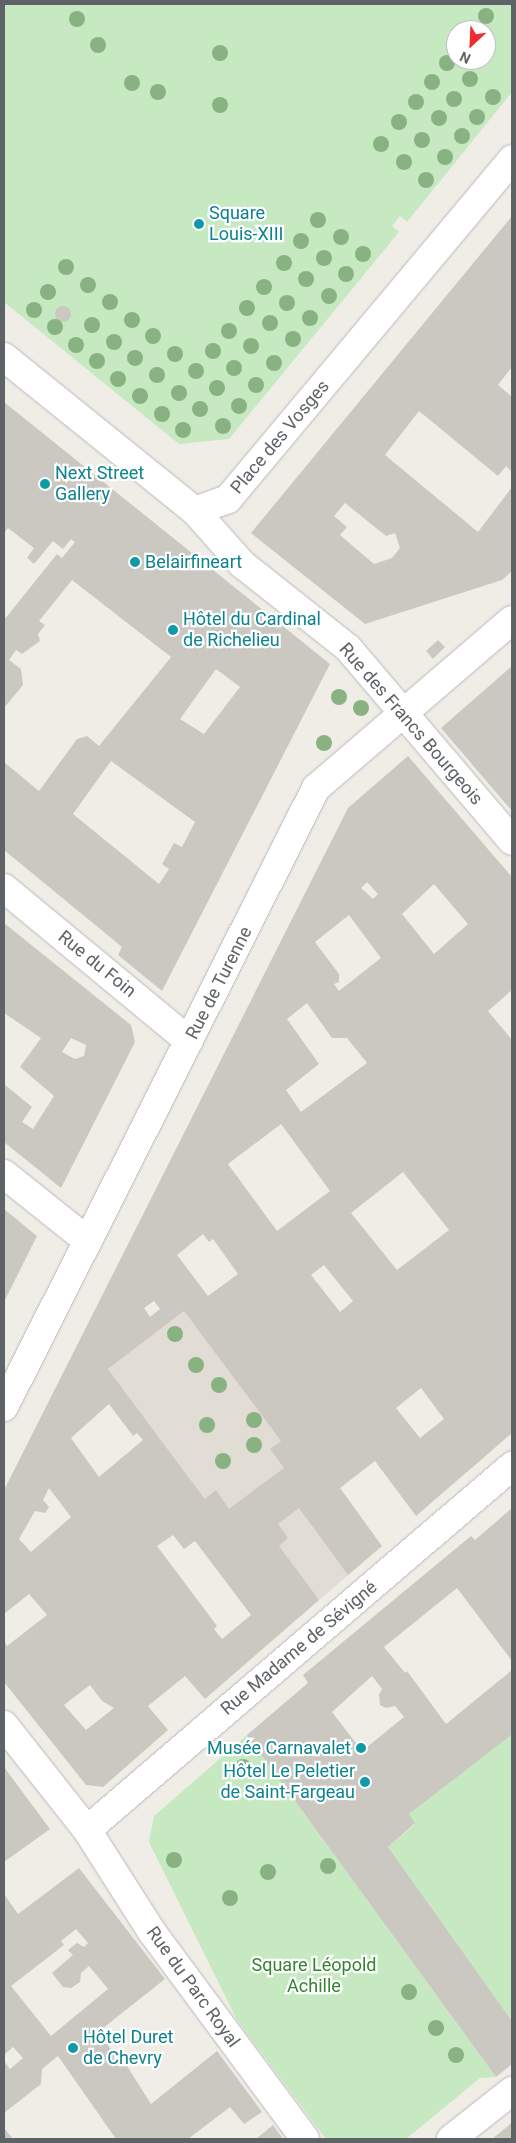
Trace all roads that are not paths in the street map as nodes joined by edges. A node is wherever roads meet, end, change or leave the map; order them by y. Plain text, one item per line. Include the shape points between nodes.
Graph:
1 (512, 159) edge
2 (4, 357) edge
3 (195, 511) junction
4 (512, 620) edge
5 (404, 715) junction
6 (512, 841) edge
7 (4, 888) edge
8 (189, 1041) junction
9 (4, 1174) edge
10 (88, 1241) junction
11 (4, 1407) edge
12 (512, 1466) edge
13 (4, 1725) edge
14 (87, 1830) junction
15 (512, 2091) edge
16 (305, 2139) edge
17 (450, 2139) edge

1 - 3 street, Place des Vosges via 228,499
2 - 3 street
3 - 5 street, Rue des Francs Bourgeois via 242,564 348,648
4 - 5 street, Rue de Turenne
5 - 6 street, Rue des Francs Bourgeois
5 - 8 street, Rue de Turenne via 316,788
7 - 8 street, Rue du Foin
8 - 10 street, Rue de Turenne
9 - 10 street
10 - 11 street, Rue de Turenne
12 - 14 street, Rue Madame de Sévigné
13 - 14 street, Rue du Parc Royal
14 - 16 street, Rue du Parc Royal via 152,1932
15 - 17 street

